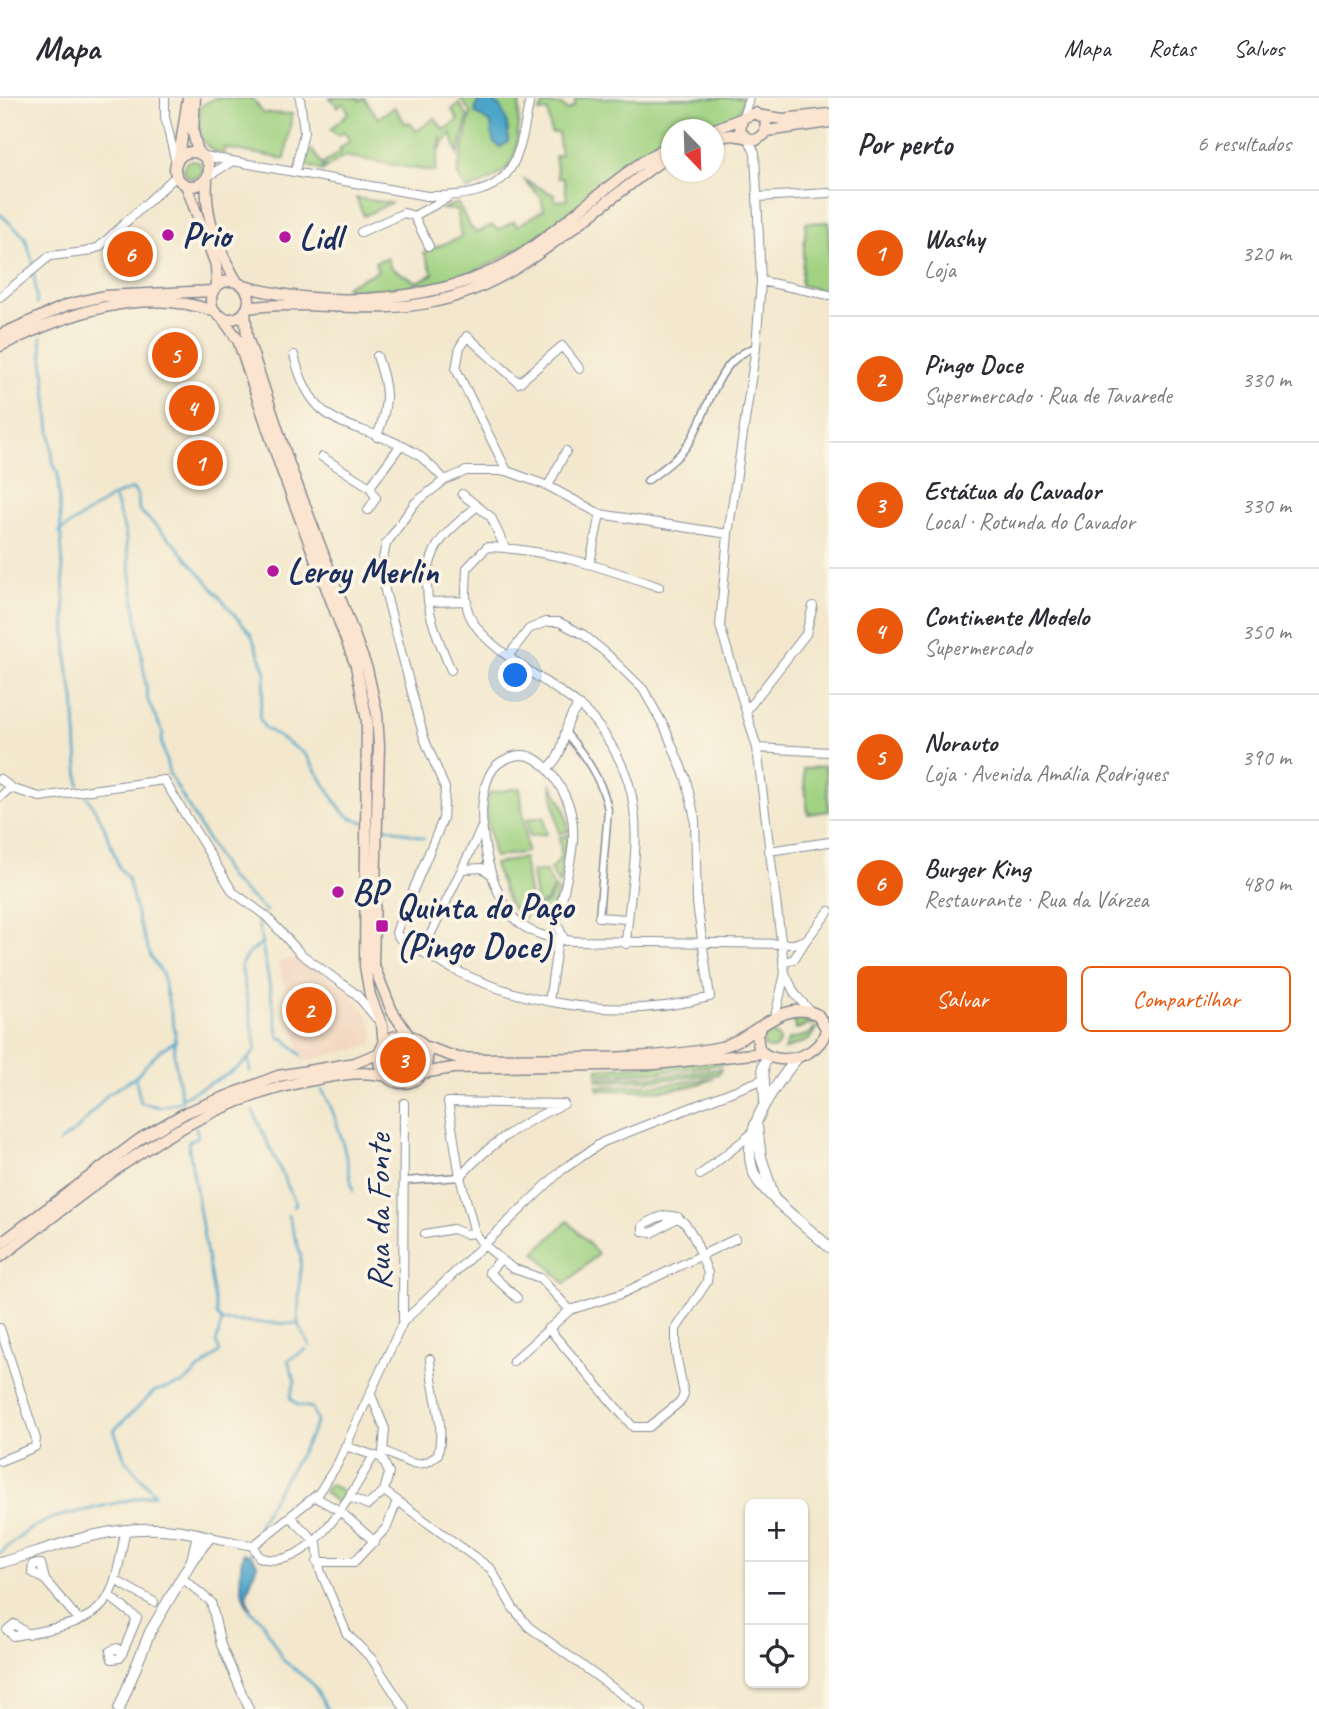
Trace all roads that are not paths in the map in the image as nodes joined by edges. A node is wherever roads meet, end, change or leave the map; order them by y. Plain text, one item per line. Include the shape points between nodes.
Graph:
1 (165, 98) edge
2 (188, 98) edge
3 (195, 98) edge
4 (300, 98) edge
5 (530, 98) edge
6 (750, 98) edge
7 (829, 114) edge
8 (761, 115) junction
9 (742, 120) junction
10 (829, 122) edge
11 (724, 126) edge
12 (755, 137) junction
13 (724, 138) edge
14 (661, 150) edge
15 (201, 154) junction
16 (178, 160) junction
17 (231, 162) junction
18 (661, 162) edge
19 (295, 173) junction
20 (176, 176) junction
21 (208, 178) junction
22 (186, 185) junction
23 (829, 193) edge
24 (450, 196) junction
25 (758, 197) junction
26 (414, 216) junction
27 (361, 232) dead end
28 (429, 246) dead end
29 (761, 281) junction
30 (240, 284) junction
31 (215, 289) junction
32 (829, 295) edge
33 (0, 297) edge
34 (246, 310) junction
35 (218, 314) junction
36 (0, 335) edge
37 (0, 346) edge
38 (756, 347) junction
39 (294, 355) dead end
40 (377, 356) dead end
41 (580, 369) dead end
42 (377, 437) junction
43 (400, 446) junction
44 (566, 451) dead end
45 (322, 457) dead end
46 (507, 471) junction
47 (445, 480) junction
48 (647, 481) dead end
49 (548, 486) junction
50 (370, 487) junction
51 (462, 494) dead end
52 (476, 507) junction
53 (369, 510) dead end
54 (600, 514) junction
55 (728, 534) junction
56 (505, 548) junction
57 (590, 563) junction
58 (659, 587) dead end
59 (467, 601) junction
60 (428, 602) junction
61 (813, 606) dead end
62 (509, 655) junction
63 (451, 670) dead end
64 (579, 705) junction
65 (746, 711) junction
66 (564, 730) junction
67 (757, 748) junction
68 (829, 752) edge
69 (548, 768) junction
70 (0, 779) edge
71 (11, 788) junction
72 (0, 797) edge
73 (483, 825) junction
74 (829, 842) edge
75 (769, 851) junction
76 (464, 869) junction
77 (491, 874) junction
78 (829, 911) edge
79 (599, 917) joint
80 (627, 919) junction
81 (562, 940) junction
82 (806, 940) junction
83 (705, 943) junction
84 (626, 944) junction
85 (780, 944) junction
86 (422, 952) junction
87 (783, 963) junction
88 (785, 973) junction
89 (549, 1001) junction
90 (820, 1013) edge
91 (775, 1017) junction
92 (382, 1026) junction
93 (761, 1028) junction
94 (827, 1035) edge
95 (409, 1036) junction
96 (423, 1046) junction
97 (382, 1049) junction
98 (765, 1055) junction
99 (799, 1057) junction
100 (422, 1073) junction
101 (386, 1076) junction
102 (764, 1079) junction
103 (765, 1102) junction
104 (404, 1103) dead end
105 (755, 1129) junction
106 (700, 1175) dead end
107 (460, 1177) junction
108 (405, 1181) junction
109 (678, 1217) dead end
110 (475, 1233) junction
111 (425, 1234) dead end
112 (735, 1239) dead end
113 (482, 1243) junction
114 (0, 1244) edge
115 (829, 1247) edge
116 (701, 1256) junction
117 (0, 1257) edge
118 (501, 1259) junction
119 (517, 1298) dead end
120 (570, 1310) junction
121 (403, 1322) junction
122 (0, 1328) edge
123 (548, 1328) junction
124 (430, 1359) dead end
125 (513, 1361) dead end
126 (371, 1395) junction
127 (345, 1446) junction
128 (380, 1455) junction
129 (0, 1461) edge
130 (384, 1491) junction
131 (315, 1497) junction
132 (349, 1497) junction
133 (397, 1501) junction
134 (340, 1511) junction
135 (291, 1518) junction
136 (125, 1529) junction
137 (198, 1534) junction
138 (210, 1537) junction
139 (316, 1540) junction
140 (375, 1542) junction
141 (253, 1546) junction
142 (192, 1560) junction
143 (317, 1562) junction
144 (0, 1563) edge
145 (181, 1577) junction
146 (45, 1580) dead end
147 (115, 1580) junction
148 (109, 1596) junction
149 (154, 1602) dead end
150 (79, 1620) junction
151 (28, 1634) dead end
152 (122, 1654) dead end
153 (118, 1709) edge
154 (248, 1709) edge
155 (405, 1709) edge
156 (642, 1709) edge

1 - 16 street via 164,117
2 - 16 main road
3 - 15 main road via 194,132
4 - 19 street via 304,132
5 - 24 street via 520,153 511,172 493,186
6 - 8 street
6 - 9 street
7 - 8 main road via 783,119
8 - 9 main road via 751,113
8 - 12 main road
9 - 11 main road
9 - 12 main road
10 - 12 main road
12 - 13 main road
12 - 25 street
14 - 30 main road via 520,256 479,277 432,292 386,298 280,297
15 - 16 main road via 185,153
15 - 17 street
15 - 21 main road
16 - 20 main road
17 - 19 street
17 - 21 street
18 - 34 main road via 525,263 483,286 434,302 386,309 272,304
19 - 24 street
20 - 22 main road
20 - 33 street via 99,247 50,256
21 - 22 main road
21 - 30 main road via 206,206 225,263
22 - 31 main road via 215,261
23 - 25 street
24 - 26 street
25 - 29 street
26 - 27 street via 404,213
26 - 28 street
29 - 32 street
29 - 38 street
30 - 31 main road via 226,281
30 - 34 main road via 249,297
31 - 35 main road via 211,302
31 - 36 main road via 104,296 67,305
34 - 35 main road via 231,319
34 - 95 main road via 247,337 289,464 367,669 379,746 373,964 391,1012
35 - 37 main road via 185,303 135,303 45,324
35 - 92 main road via 238,340 356,666 367,720 365,966
38 - 48 street via 744,351 725,369 688,444
38 - 55 street
39 - 42 street via 311,399 330,417
40 - 42 street via 388,406
41 - 46 street via 562,346 519,383 467,336 456,369
42 - 43 street
43 - 47 street via 418,455
43 - 50 street
44 - 49 street
45 - 50 street
46 - 47 street via 466,471
46 - 49 street
47 - 86 street via 415,503 386,544 382,564 424,738 445,788 443,819 396,933 402,943
49 - 54 street
50 - 53 street via 376,498
51 - 52 street
52 - 56 street via 491,517
52 - 60 street via 435,550
54 - 55 street
54 - 57 street
55 - 65 street via 720,626
56 - 57 street
56 - 59 street via 487,547 467,568
57 - 58 street
59 - 60 street
59 - 62 street via 467,610 482,634
60 - 63 street via 432,627
61 - 65 street via 806,634
62 - 64 street
62 - 83 street via 529,629 559,622 584,635 643,689 686,779 695,819 697,903
64 - 66 street
64 - 80 street via 615,752 634,803 637,849
65 - 67 street
66 - 69 street via 563,750
66 - 79 street via 606,796
67 - 68 street
67 - 75 street
69 - 73 street via 529,756 500,761 489,776
69 - 81 street via 567,799 574,841 557,922
70 - 71 street
71 - 72 street
71 - 92 street via 40,797 164,780 233,892 266,916 300,954 356,994
73 - 76 street
73 - 77 street
74 - 75 street
75 - 85 street
76 - 77 street via 474,867
76 - 86 street
77 - 81 street via 506,909 521,925
78 - 82 street
79 - 80 street
80 - 84 street
81 - 84 street
81 - 89 street
82 - 85 street
82 - 87 street via 794,958
83 - 84 street
83 - 85 street
83 - 89 street via 710,997 623,1009
85 - 87 street
86 - 89 street via 488,985
87 - 88 street
88 - 90 street via 795,994
88 - 91 street
90 - 91 main road via 794,1011
90 - 94 main road
91 - 93 main road
92 - 97 main road
93 - 96 main road via 722,1046 677,1053 484,1059 458,1058
93 - 98 main road via 757,1042
94 - 99 main road
95 - 96 main road
95 - 97 main road via 395,1036
96 - 100 main road via 427,1060
97 - 101 main road via 379,1061
97 - 114 main road via 355,1063 278,1076 187,1112 140,1139
98 - 99 main road
98 - 100 main road
98 - 102 street
99 - 103 street
100 - 101 main road via 408,1082
101 - 117 main road via 356,1073 304,1081 191,1120 146,1147
102 - 103 street
102 - 113 street via 580,1155
103 - 105 street
104 - 108 street, Rua da Fonte
105 - 106 street
105 - 115 street via 774,1196
107 - 107 street via 501,1138 564,1104 448,1102
107 - 108 street
107 - 110 street
108 - 121 street, Rua da Fonte
109 - 116 street via 687,1224
110 - 111 street via 453,1228
110 - 113 street
112 - 116 street
113 - 118 street
113 - 121 street
116 - 120 street via 621,1294
116 - 123 street via 707,1282 676,1329 684,1394 649,1427 633,1427
118 - 119 street via 489,1272
118 - 120 street via 540,1278
120 - 123 street
121 - 126 street
122 - 129 street via 36,1439 28,1452
123 - 125 street
124 - 128 street via 441,1416 438,1454 417,1465
126 - 127 street
126 - 128 street via 385,1429
127 - 128 street
127 - 131 street
128 - 130 street via 389,1473
128 - 132 street
130 - 132 street via 368,1505
130 - 133 street
131 - 134 street
131 - 135 street
132 - 134 street
133 - 140 street
133 - 156 street via 491,1569 529,1627
134 - 139 street
134 - 140 street
135 - 139 street
135 - 141 street
136 - 137 street
136 - 144 street
136 - 147 street
137 - 138 street
137 - 142 street
138 - 141 street
138 - 142 street
139 - 141 street via 278,1561 260,1557
139 - 143 street
140 - 143 street via 354,1562
142 - 145 street
143 - 155 street via 347,1634 372,1659
145 - 153 street via 150,1632
145 - 154 street via 211,1602 221,1645
146 - 150 street
147 - 148 street
147 - 149 street
148 - 150 street via 92,1615
148 - 152 street via 137,1618
150 - 151 street

